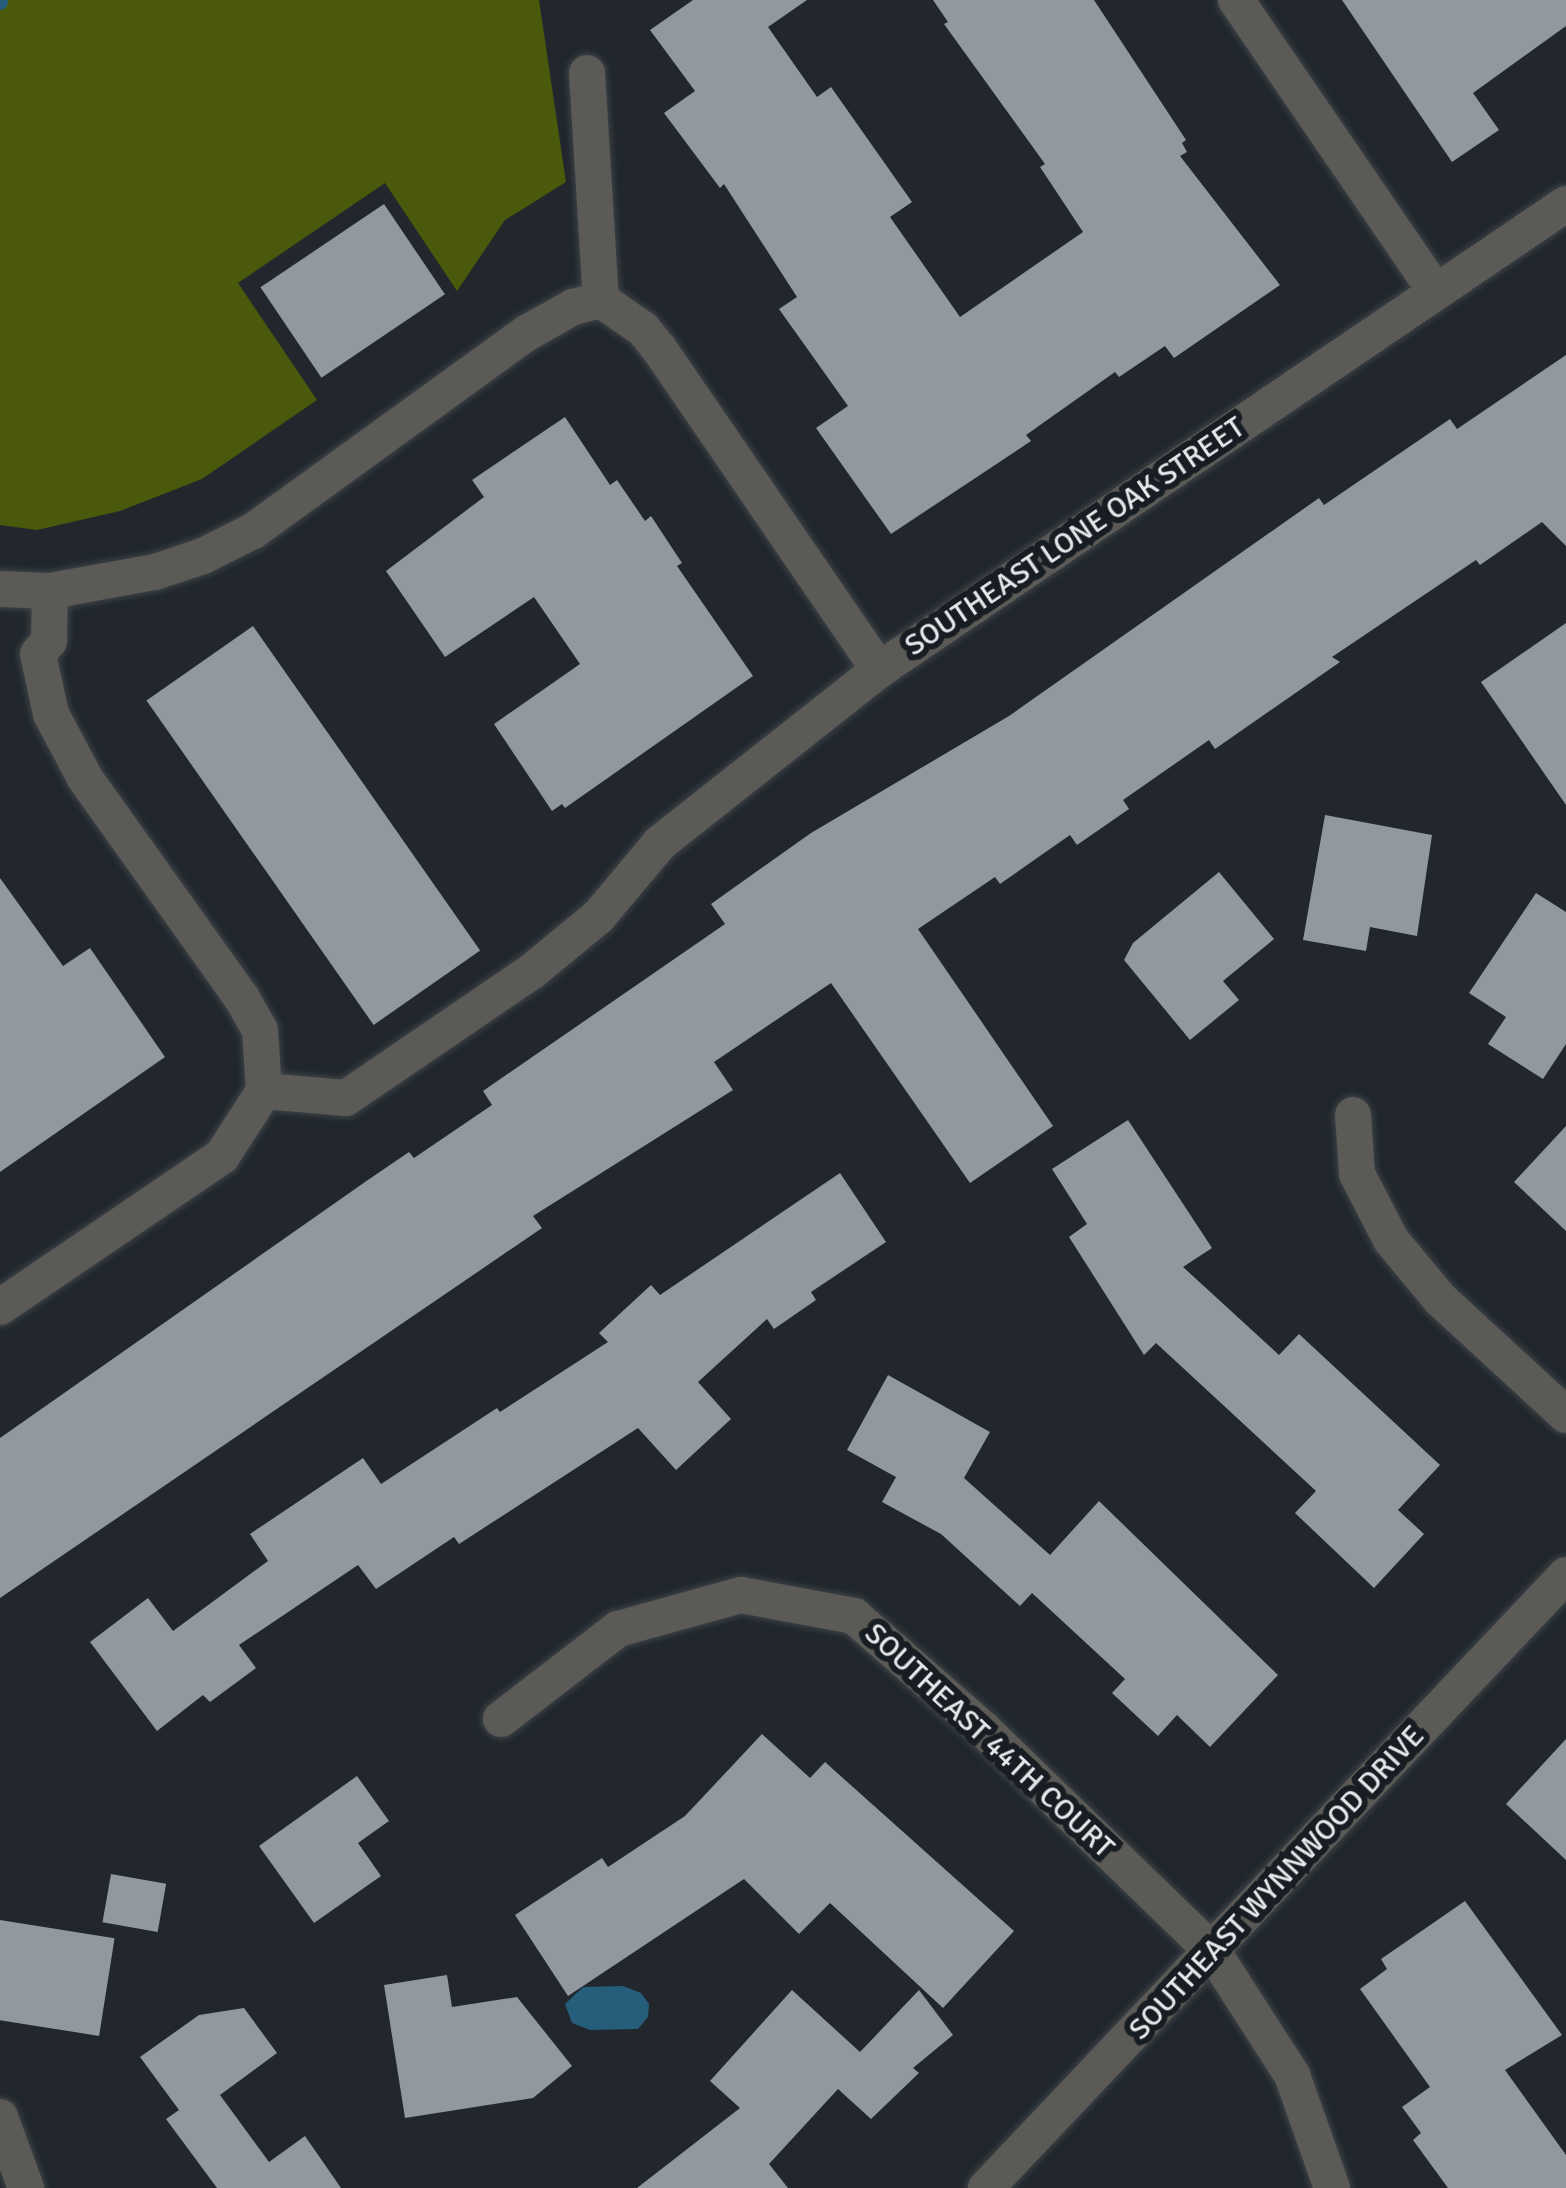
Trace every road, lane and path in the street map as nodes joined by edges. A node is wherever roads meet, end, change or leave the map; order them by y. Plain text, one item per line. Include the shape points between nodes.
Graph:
1 (1236, 0) edge
2 (587, 73) dead end
3 (1566, 204) edge
4 (1436, 292) junction
5 (601, 300) junction
6 (0, 589) edge
7 (50, 591) junction
8 (879, 670) junction
9 (264, 1091) junction
10 (1353, 1115) dead end
11 (0, 1306) edge
12 (1566, 1415) edge
13 (1566, 1575) edge
14 (501, 1719) dead end
15 (1213, 1952) junction
16 (0, 2116) edge
17 (26, 2188) edge
18 (986, 2188) edge
19 (1332, 2188) edge

1 - 4 street
2 - 5 street
3 - 4 street, SOUTHEAST LONE OAK STREET
4 - 8 street, SOUTHEAST LONE OAK STREET
5 - 7 street via 527,333 253,531 155,572
5 - 8 street, SOUTHEAST LONE OAK STREET via 660,350
6 - 7 street
7 - 9 street via 50,641 38,654 51,714 85,778 242,997 260,1030
8 - 9 street via 660,843 566,946 346,1098
9 - 11 street via 222,1156
10 - 12 street via 1357,1174 1390,1240 1441,1300
13 - 15 street, SOUTHEAST WYNNWOOD DRIVE
14 - 15 street, SOUTHEAST 44TH COURT via 618,1629 741,1595 854,1616
15 - 18 street, SOUTHEAST WYNNWOOD DRIVE
15 - 19 street, SOUTHEAST 44TH COURT via 1292,2075
16 - 17 street

